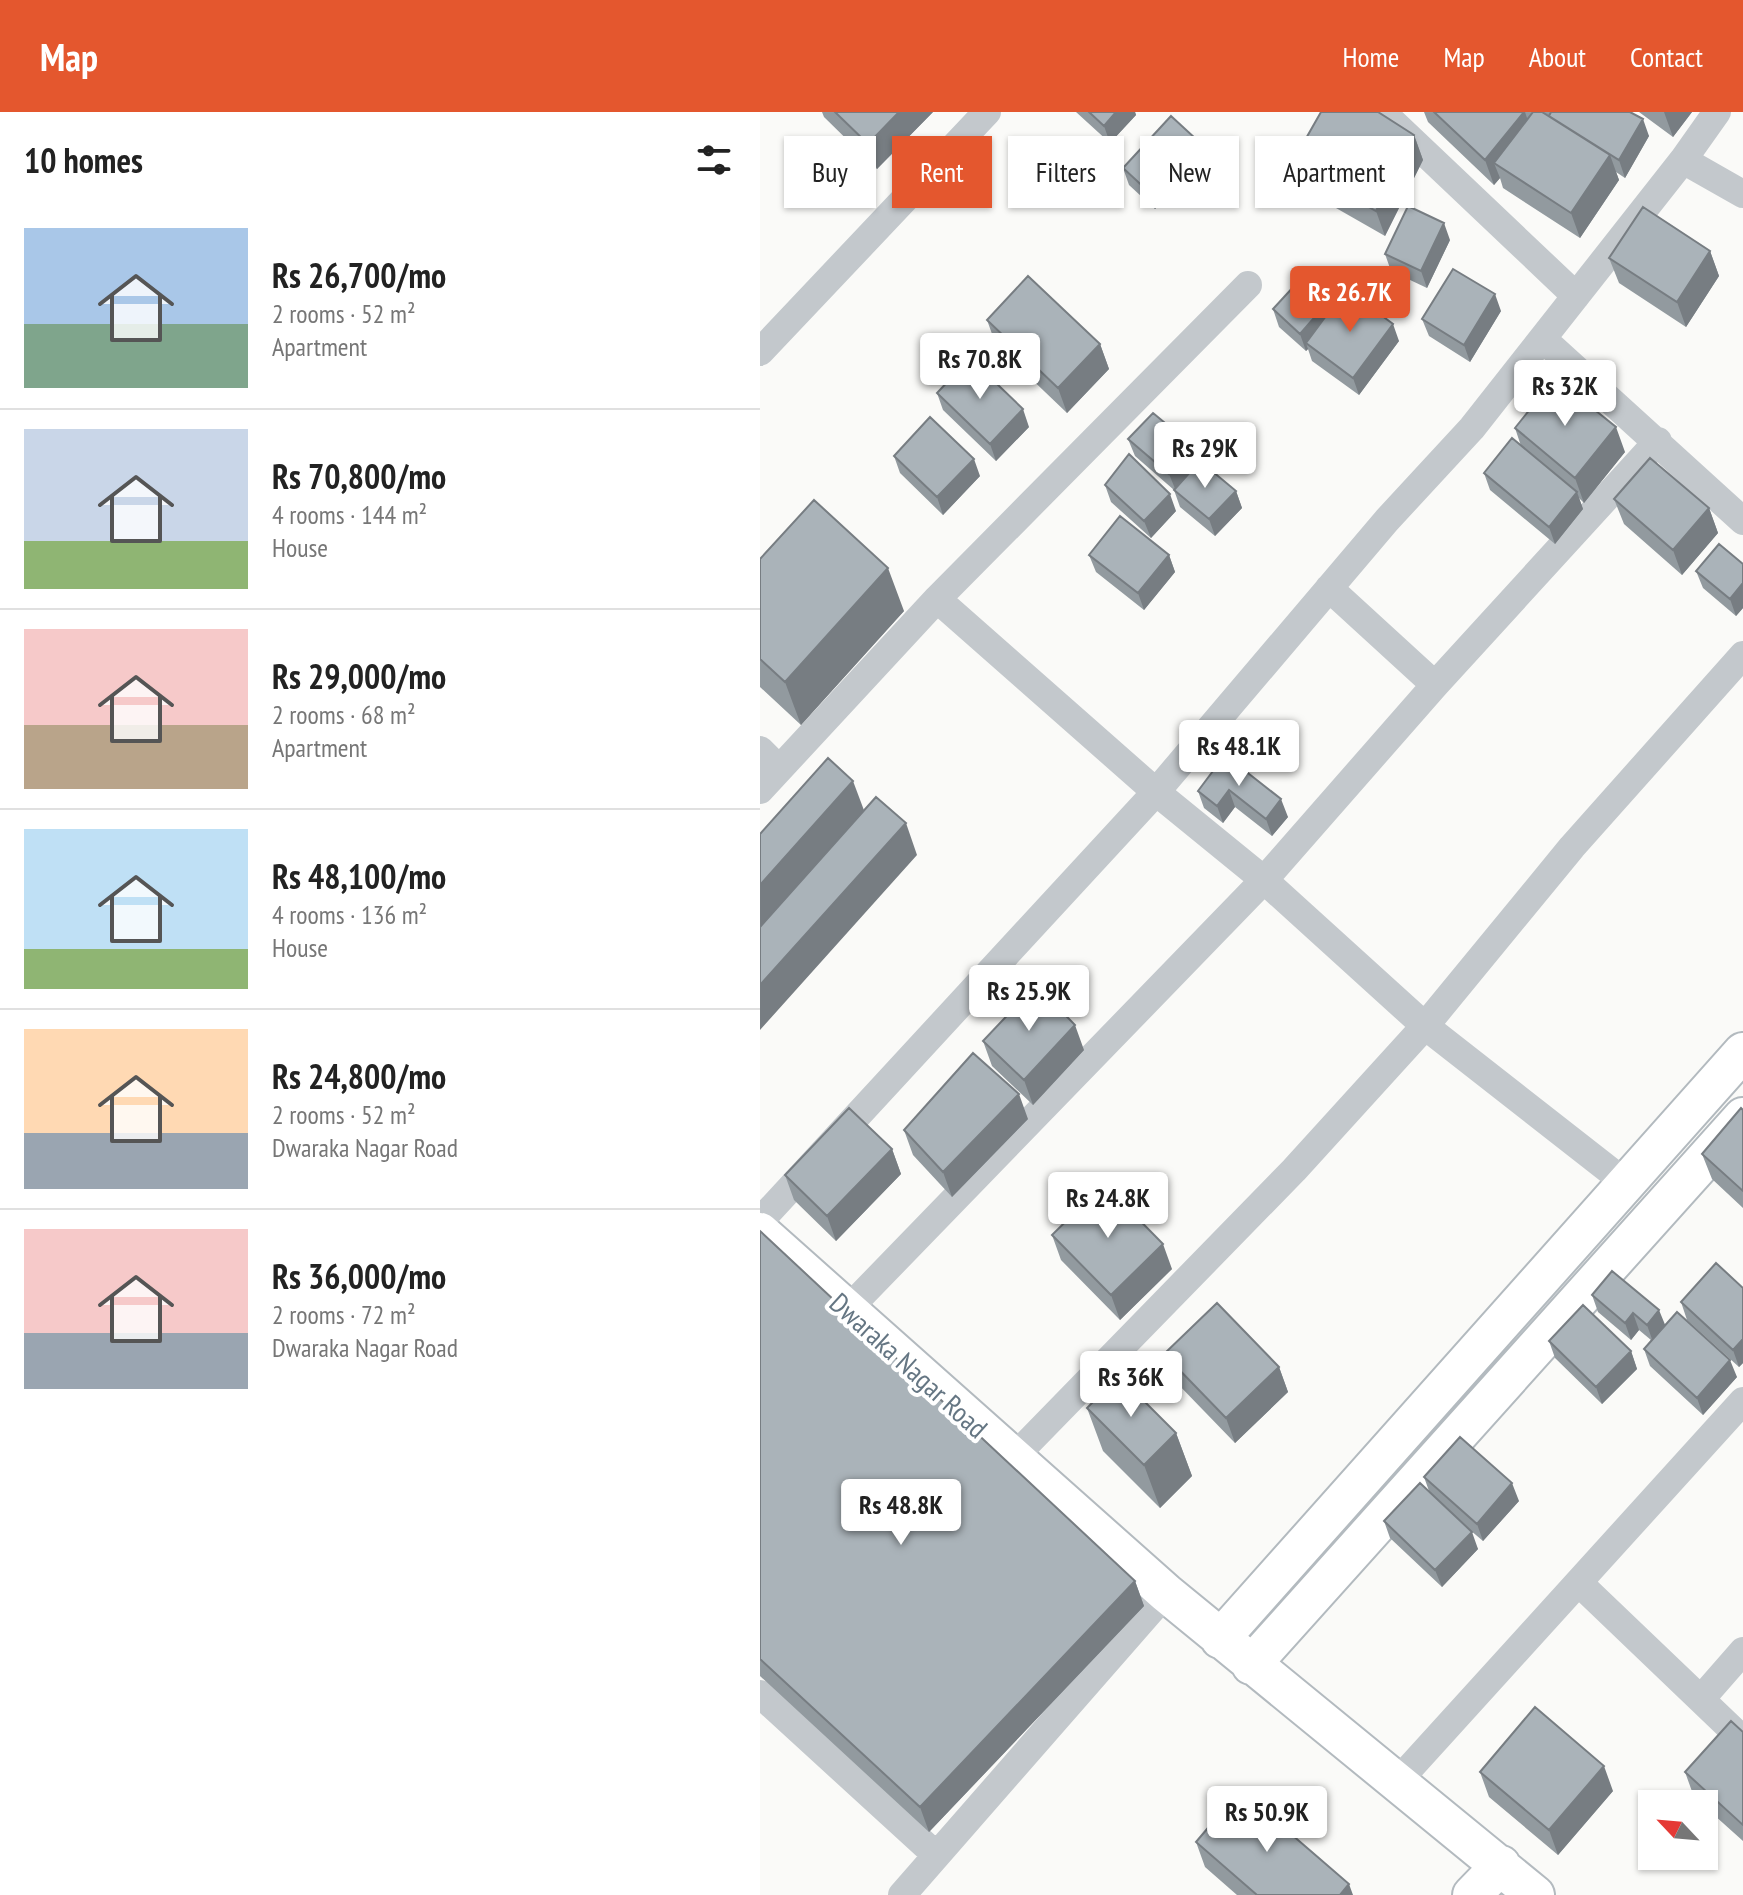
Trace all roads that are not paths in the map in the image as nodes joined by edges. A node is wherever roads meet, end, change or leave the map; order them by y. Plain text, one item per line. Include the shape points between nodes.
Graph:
1 (987, 112) edge
2 (1717, 112) edge
3 (1391, 115) edge
4 (1683, 160) junction
5 (1743, 194) edge
6 (1248, 285) dead end
7 (1576, 296) junction
8 (1544, 340) junction
9 (760, 352) edge
10 (1658, 441) junction
11 (1743, 521) edge
12 (1329, 588) junction
13 (937, 599) junction
14 (1743, 655) edge
15 (1435, 685) junction
16 (766, 770) edge
17 (1156, 792) junction
18 (1264, 880) junction
19 (1425, 1026) junction
20 (1743, 1052) edge
21 (1743, 1117) edge
22 (1627, 1184) junction
23 (760, 1221) edge
24 (760, 1232) edge
25 (847, 1310) junction
26 (1743, 1401) edge
27 (1014, 1457) junction
28 (1579, 1583) junction
29 (1166, 1593) junction
30 (1220, 1639) junction
31 (1743, 1651) edge
32 (1251, 1665) junction
33 (760, 1694) edge
34 (1701, 1699) junction
35 (1743, 1740) edge
36 (1398, 1781) junction
37 (936, 1855) junction
38 (1501, 1865) junction
39 (902, 1895) edge
40 (1472, 1895) edge
41 (1535, 1895) edge

1 - 9 street
2 - 4 street
3 - 7 street
4 - 5 street
4 - 7 street
6 - 13 street
7 - 8 street
8 - 10 street
8 - 12 street
10 - 11 street
10 - 15 street
12 - 15 street
12 - 17 street
13 - 16 street
13 - 17 street
14 - 19 street via 1572,847
15 - 18 street
17 - 18 street
17 - 23 street
18 - 19 street
18 - 25 street
19 - 22 street
19 - 27 street via 1294,1170
20 - 22 street
21 - 32 street
22 - 30 street
24 - 25 street, Dwaraka Nagar Road
25 - 27 street, Dwaraka Nagar Road
26 - 28 street
27 - 29 street, Dwaraka Nagar Road
28 - 34 street
28 - 36 street
29 - 30 street, Dwaraka Nagar Road
29 - 37 street
30 - 32 street, Dwaraka Nagar Road
31 - 34 street
32 - 36 street, Dwaraka Nagar Road
33 - 37 street
34 - 35 street
36 - 38 street, Dwaraka Nagar Road
37 - 39 street
38 - 40 street
38 - 41 street, Dwaraka Nagar Road

